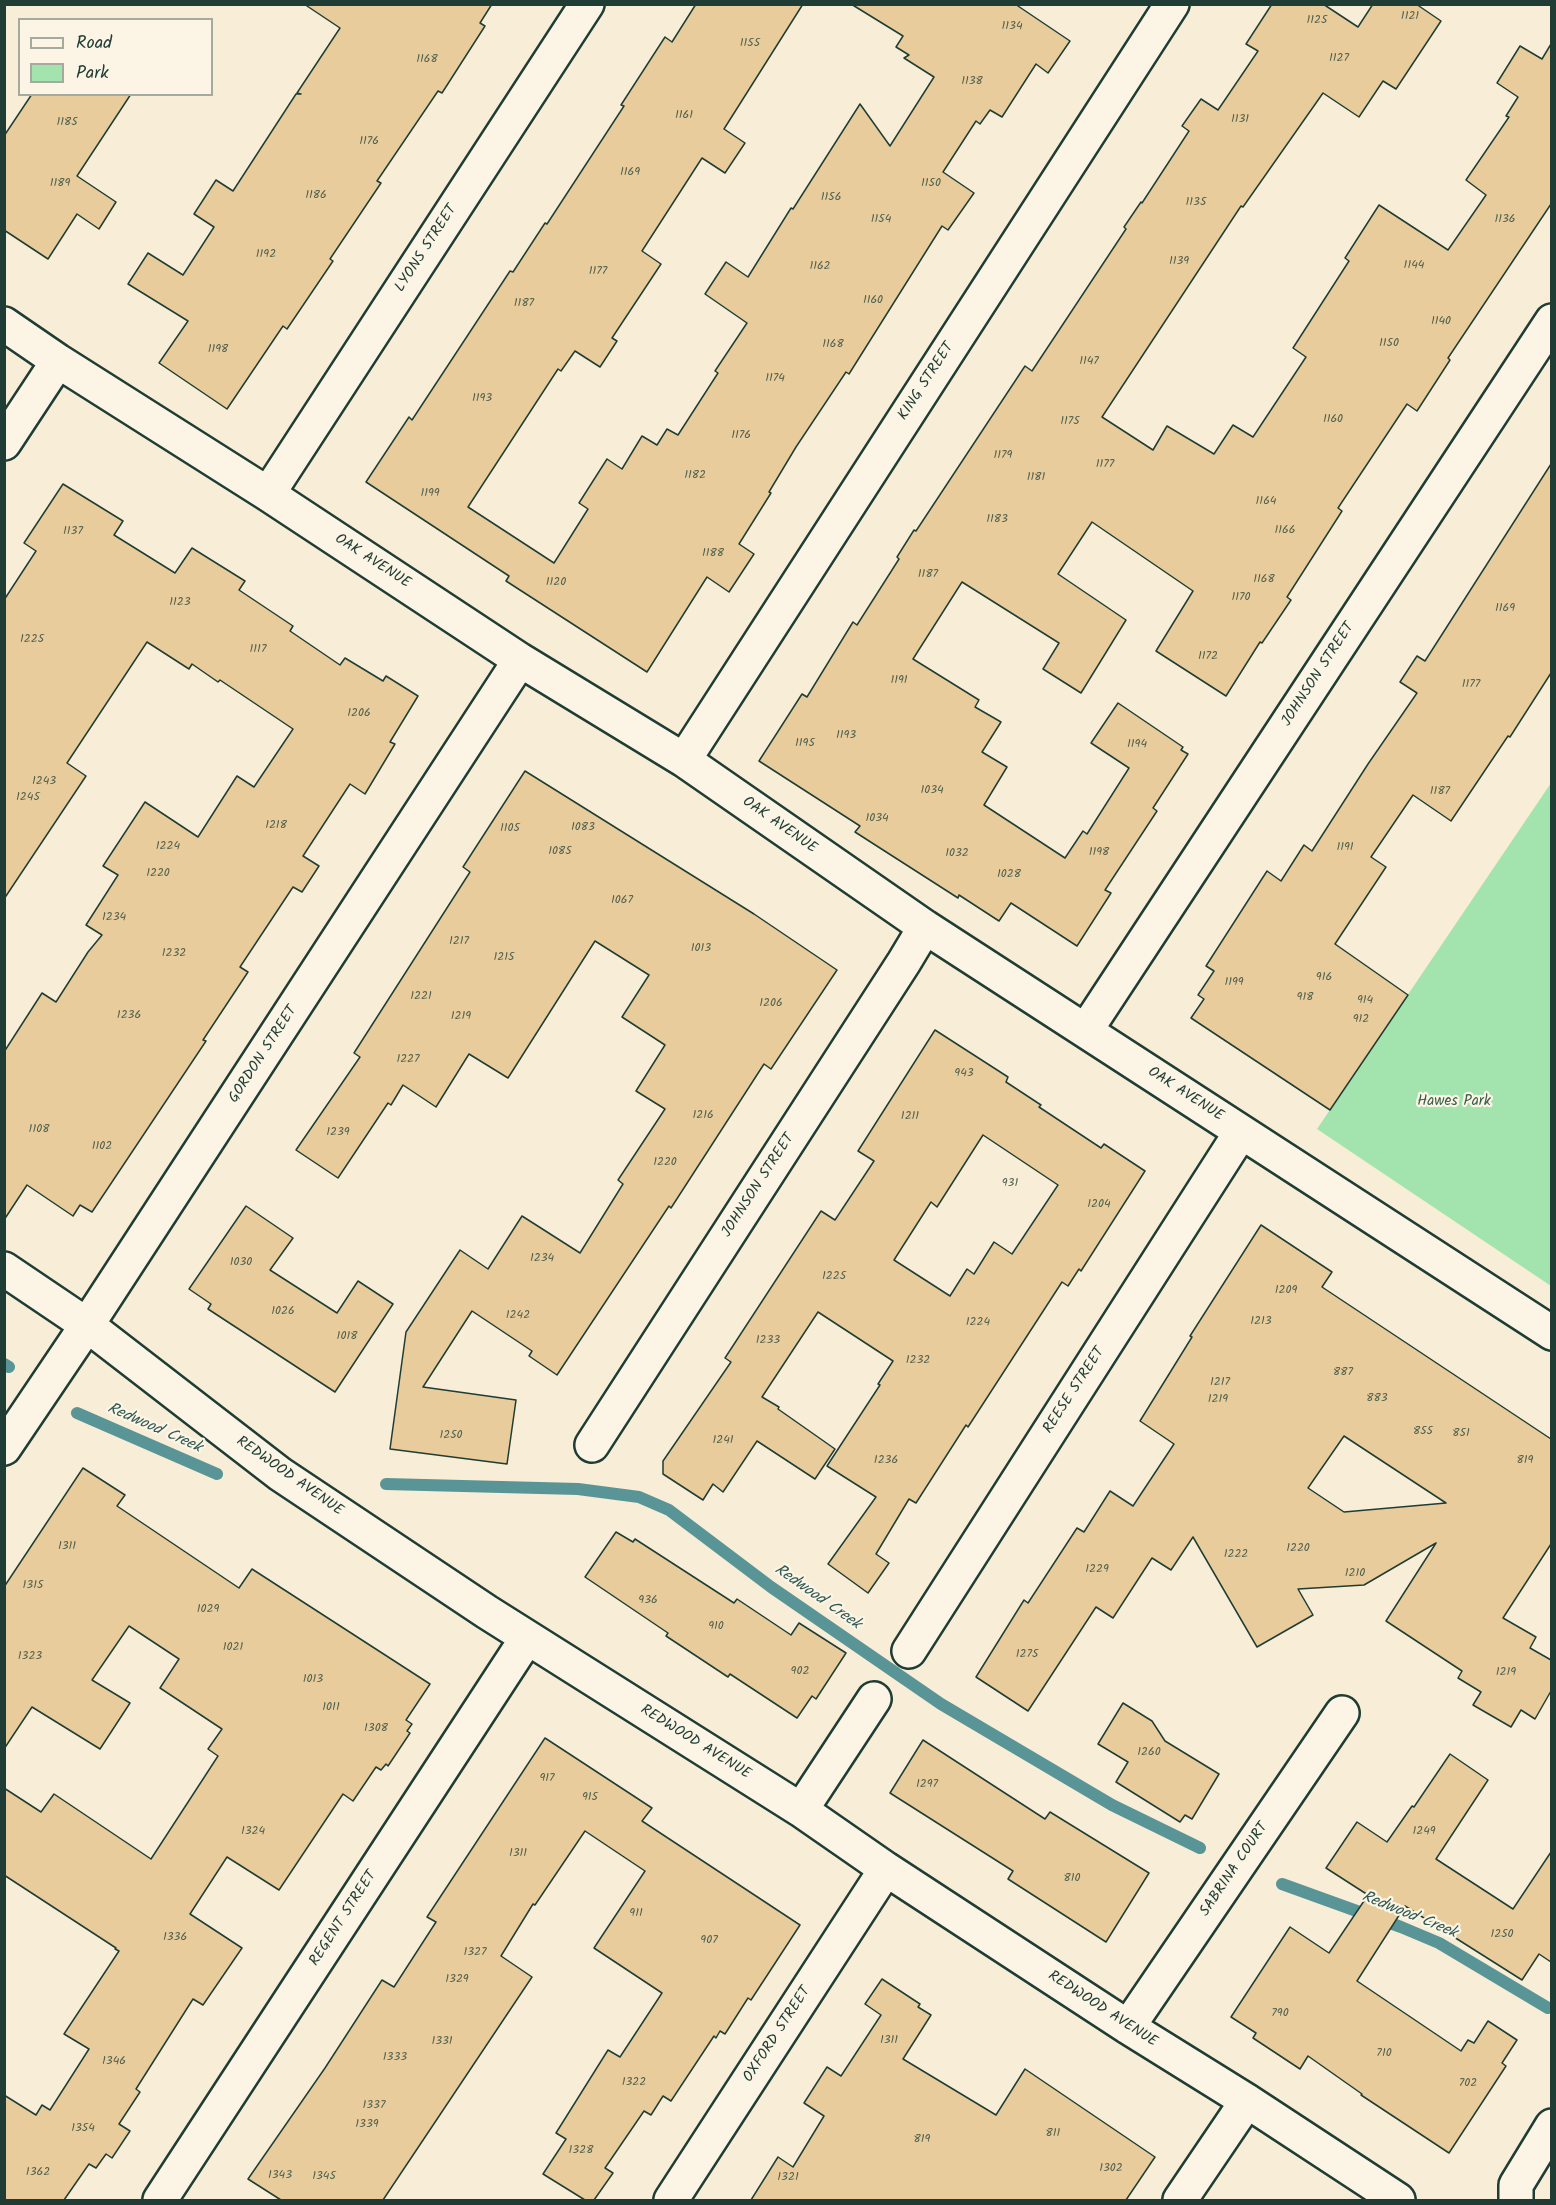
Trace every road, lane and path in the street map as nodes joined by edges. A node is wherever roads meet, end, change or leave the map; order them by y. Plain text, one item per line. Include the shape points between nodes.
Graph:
1 (587, 4) edge
2 (1172, 4) edge
3 (1551, 321) edge
4 (4, 324) edge
5 (58, 361) junction
6 (4, 443) edge
7 (268, 494) junction
8 (520, 660) junction
9 (684, 760) junction
10 (925, 927) junction
11 (1086, 1030) junction
12 (1241, 1131) junction
13 (4, 1269) edge
14 (87, 1326) junction
15 (1551, 1333) edge
16 (592, 1445) dead end
17 (4, 1448) edge
18 (527, 1638) junction
19 (909, 1651) dead end
20 (874, 1700) dead end
21 (1341, 1713) dead end
22 (801, 1810) junction
23 (886, 1869) junction
24 (1128, 2027) junction
25 (1247, 2101) junction
26 (1551, 2126) edge
27 (160, 2200) edge
28 (671, 2200) edge
29 (1180, 2200) edge
30 (1398, 2200) edge
31 (1516, 2200) edge

1 - 7 street, LYONS STREET
2 - 9 street, KING STREET
3 - 11 street, JOHNSON STREET
4 - 5 street, OAK AVENUE
5 - 6 street
5 - 7 street, OAK AVENUE
7 - 8 street, OAK AVENUE
8 - 9 street, OAK AVENUE
8 - 14 street, GORDON STREET
9 - 10 street, OAK AVENUE
10 - 11 street, OAK AVENUE
10 - 16 street, JOHNSON STREET
11 - 12 street, OAK AVENUE
12 - 15 street, OAK AVENUE
12 - 19 street, REESE STREET
13 - 14 street, REDWOOD AVENUE
14 - 17 street, GORDON STREET
14 - 18 street, REDWOOD AVENUE via 280,1474
18 - 22 street, REDWOOD AVENUE
18 - 27 street, REGENT STREET
20 - 22 street
21 - 24 street, SABRINA COURT
22 - 23 street, REDWOOD AVENUE
23 - 24 street, REDWOOD AVENUE
23 - 28 street, OXFORD STREET
24 - 25 street, REDWOOD AVENUE
25 - 29 street
25 - 30 street, REDWOOD AVENUE
26 - 31 street via 1516,2185

